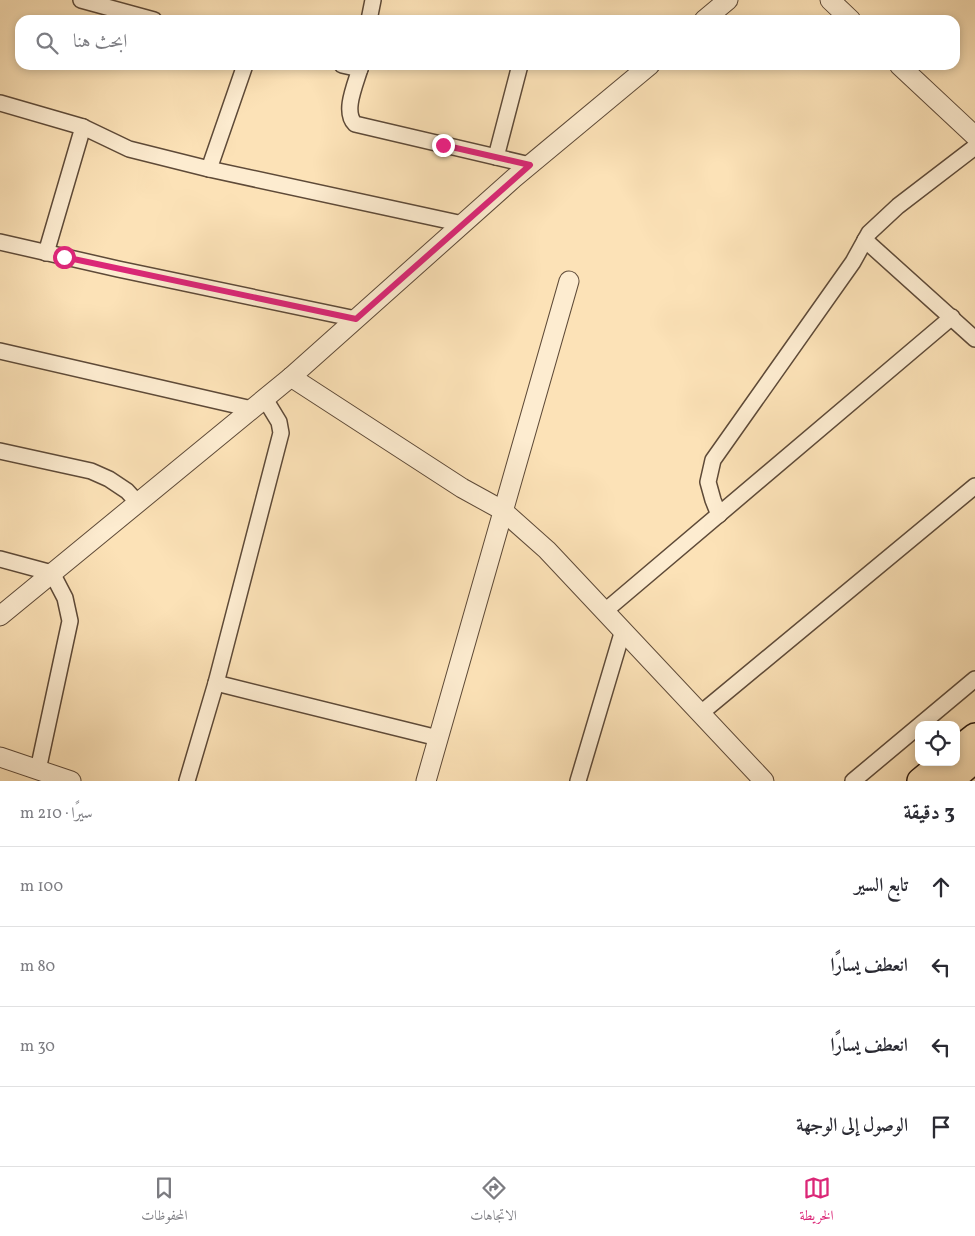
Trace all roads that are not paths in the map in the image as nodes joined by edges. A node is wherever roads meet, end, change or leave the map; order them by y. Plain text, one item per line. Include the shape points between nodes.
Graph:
1 (81, 0) edge
2 (373, 0) edge
3 (728, 0) edge
4 (830, 0) edge
5 (136, 15) edge
6 (370, 15) edge
7 (710, 15) edge
8 (846, 15) edge
9 (243, 70) edge
10 (359, 70) edge
11 (519, 70) edge
12 (644, 70) edge
13 (904, 70) edge
14 (0, 104) edge
15 (82, 128) junction
16 (975, 136) edge
17 (975, 146) edge
18 (496, 157) junction
19 (530, 165) junction
20 (209, 169) junction
21 (463, 224) junction
22 (865, 240) junction
23 (0, 242) edge
24 (46, 253) junction
25 (569, 281) dead end
26 (952, 318) junction
27 (356, 319) junction
28 (975, 339) edge
29 (0, 350) edge
30 (291, 377) junction
31 (259, 404) junction
32 (0, 451) edge
33 (975, 486) edge
34 (138, 503) junction
35 (502, 510) junction
36 (720, 515) junction
37 (0, 559) edge
38 (52, 573) junction
39 (605, 611) junction
40 (0, 616) edge
41 (622, 630) junction
42 (975, 679) edge
43 (216, 683) junction
44 (701, 712) junction
45 (975, 736) edge
46 (438, 738) junction
47 (960, 748) edge
48 (0, 757) edge
49 (975, 760) edge
50 (938, 766) edge
51 (38, 770) junction
52 (70, 781) edge
53 (187, 781) edge
54 (426, 781) edge
55 (578, 781) edge
56 (764, 781) edge
57 (853, 781) edge
58 (920, 781) edge
59 (950, 781) edge

1 - 5 street
2 - 6 street
3 - 7 street
4 - 8 street
9 - 20 street
10 - 18 street via 348,111 350,120 355,124
11 - 18 street
12 - 19 street
13 - 16 street
14 - 15 street
15 - 20 street via 129,149
15 - 24 street
17 - 22 street via 898,206
18 - 19 street
19 - 21 street
20 - 21 street
21 - 27 street
22 - 26 street
22 - 36 street via 713,460 708,482
23 - 24 street
24 - 27 street
25 - 35 street
26 - 28 street
26 - 36 street
27 - 30 street
29 - 31 street
30 - 31 street
30 - 35 street via 462,488
31 - 34 street
31 - 43 street via 278,422 281,433
32 - 34 street via 91,472 109,479
33 - 44 street
34 - 38 street
35 - 39 street via 547,550
35 - 46 street
36 - 39 street
37 - 38 street
38 - 40 street
38 - 51 street via 70,621
39 - 41 street
41 - 44 street
41 - 55 street
42 - 57 street
43 - 46 street
43 - 53 street
44 - 56 street
45 - 47 highway
46 - 54 street
48 - 51 street
49 - 59 highway
50 - 58 highway
51 - 52 street

